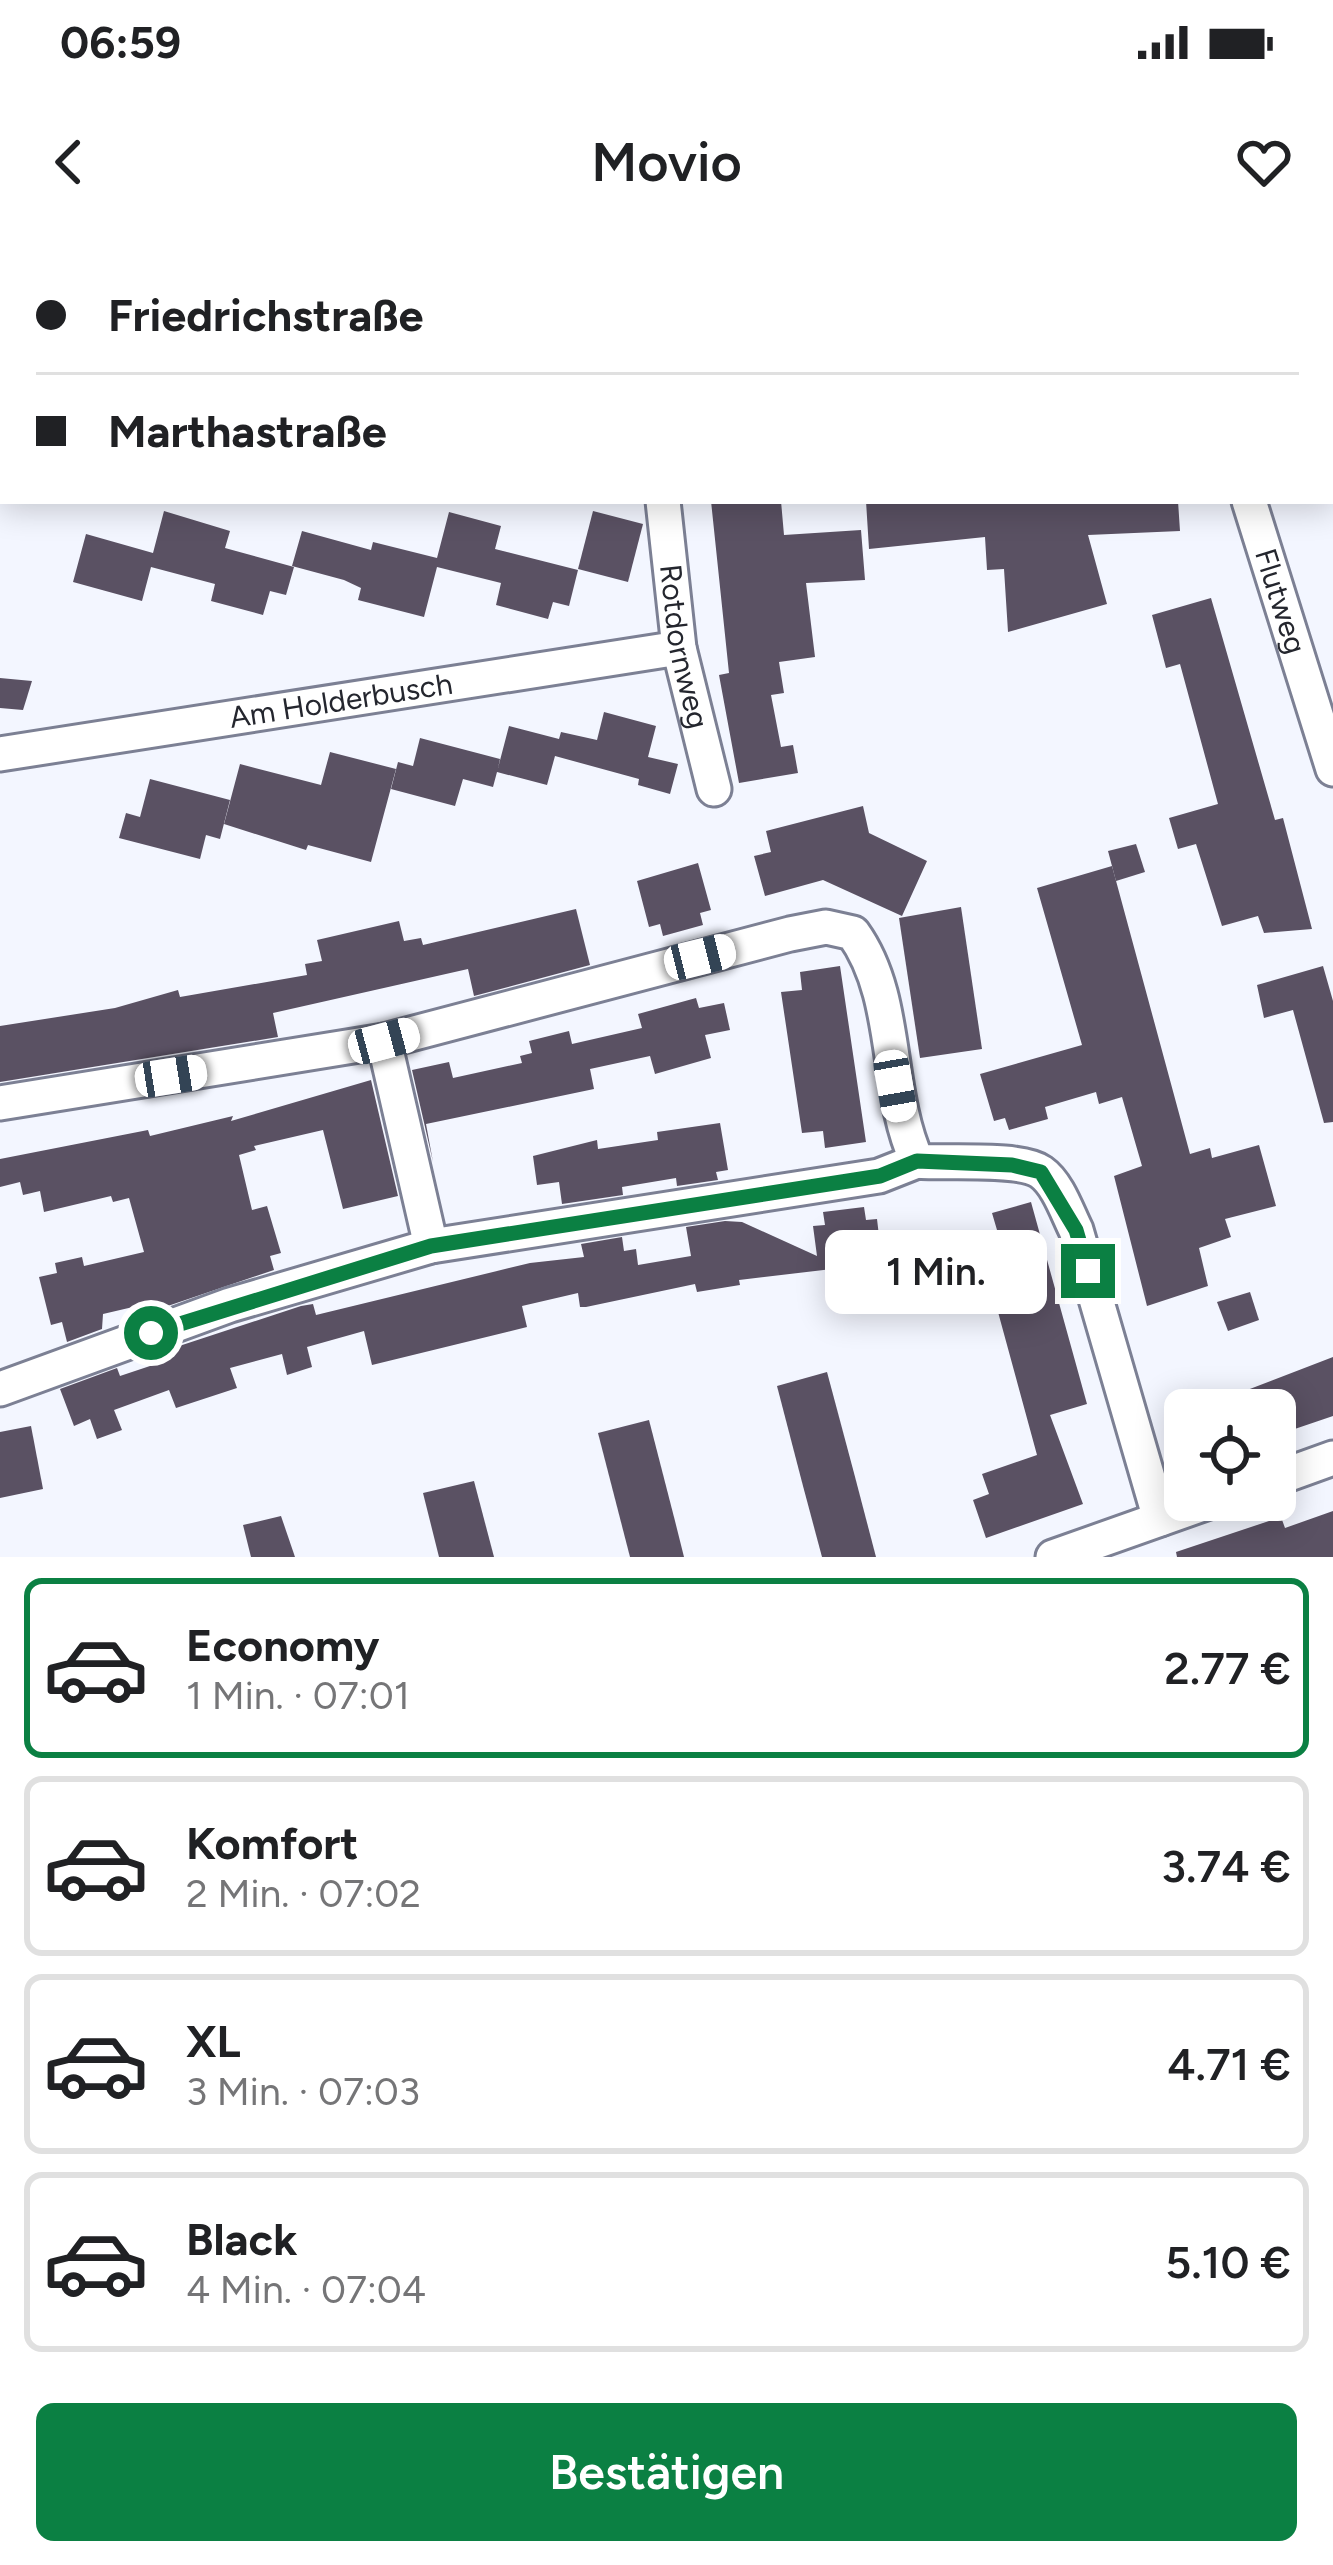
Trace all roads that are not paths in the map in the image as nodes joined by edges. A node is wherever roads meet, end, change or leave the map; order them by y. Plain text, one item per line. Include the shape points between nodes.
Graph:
1 (663, 504) edge
2 (1250, 504) edge
3 (679, 648) junction
4 (0, 754) edge
5 (1333, 769) edge
6 (714, 790) dead end
7 (384, 1041) junction
8 (0, 1103) edge
9 (917, 1161) junction
10 (431, 1246) junction
11 (0, 1389) edge
12 (1333, 1458) edge
13 (1296, 1471) edge
14 (1164, 1518) edge
15 (1160, 1519) junction
16 (1053, 1557) edge

1 - 3 street, Rotdornweg
2 - 5 street, Flutweg
3 - 4 street, Am Holderbusch
3 - 6 street, Rotdornweg
7 - 8 street
7 - 9 street via 790,934 826,927 854,933 874,963 902,1127
7 - 10 street
9 - 10 street via 880,1176
9 - 15 street via 1027,1168 1058,1194 1076,1230
10 - 11 street via 230,1305
12 - 13 street
14 - 15 street
15 - 16 street

